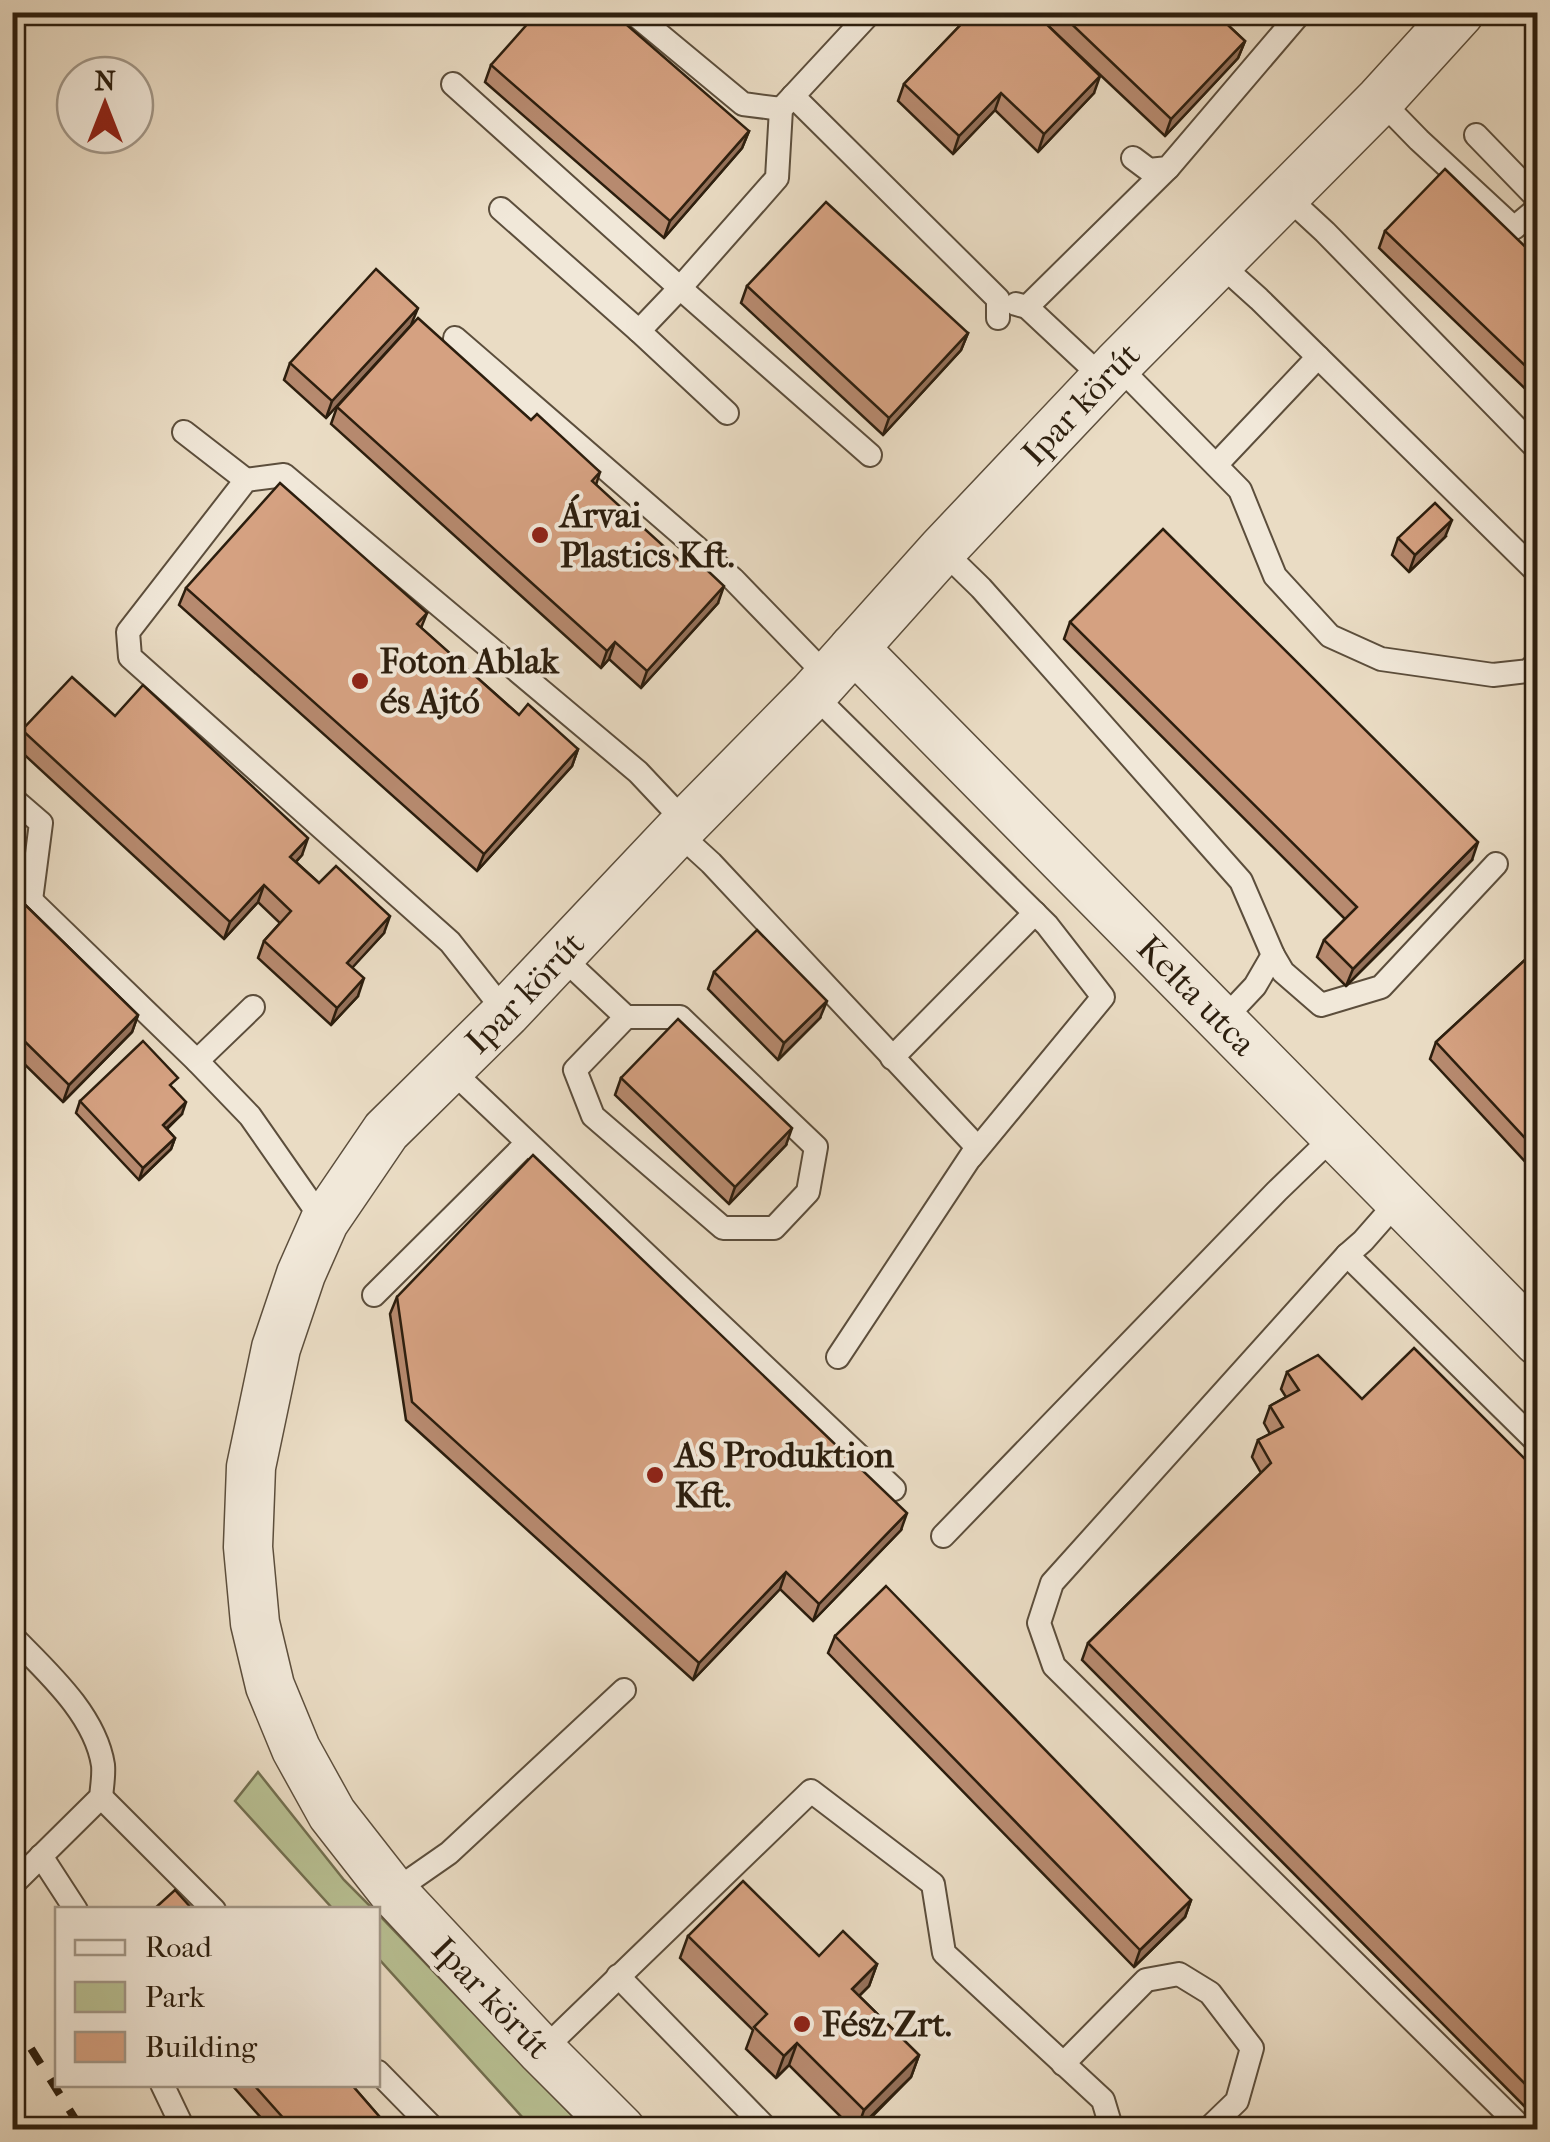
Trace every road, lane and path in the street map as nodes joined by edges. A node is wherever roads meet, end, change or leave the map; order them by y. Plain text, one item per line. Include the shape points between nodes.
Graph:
1 (632, 12) edge
2 (871, 12) edge
3 (1302, 12) edge
4 (1460, 12) edge
5 (453, 84) dead end
6 (1380, 100) junction
7 (787, 102) junction
8 (1476, 135) dead end
9 (1133, 158) dead end
10 (1168, 168) junction
11 (1285, 195) junction
12 (1538, 198) edge
13 (1538, 208) edge
14 (502, 209) dead end
15 (1218, 262) junction
16 (680, 288) junction
17 (1027, 307) junction
18 (639, 331) junction
19 (455, 338) dead end
20 (1318, 357) junction
21 (1111, 372) junction
22 (727, 413) dead end
23 (184, 432) dead end
24 (1538, 450) edge
25 (870, 455) dead end
26 (1216, 465) junction
27 (246, 480) junction
28 (942, 550) junction
29 (1538, 573) edge
30 (1538, 662) edge
31 (832, 673) junction
32 (12, 798) edge
33 (682, 828) junction
34 (1496, 864) dead end
35 (12, 882) edge
36 (31, 900) junction
37 (1036, 913) junction
38 (1273, 955) junction
39 (561, 956) junction
40 (254, 1007) dead end
41 (506, 1013) junction
42 (626, 1017) junction
43 (1223, 1020) junction
44 (892, 1058) junction
45 (197, 1061) junction
46 (449, 1068) junction
47 (1334, 1136) junction
48 (527, 1143) junction
49 (968, 1159) junction
50 (1398, 1200) junction
51 (324, 1222) junction
52 (1347, 1255) junction
53 (374, 1295) dead end
54 (1538, 1341) edge
55 (838, 1357) dead end
56 (1538, 1442) edge
57 (894, 1489) dead end
58 (943, 1536) dead end
59 (12, 1636) edge
60 (624, 1690) dead end
61 (101, 1796) junction
62 (41, 1856) junction
63 (12, 1884) edge
64 (393, 1892) junction
65 (74, 1907) edge
66 (211, 1907) edge
67 (618, 1976) junction
68 (542, 2051) junction
69 (1063, 2064) junction
70 (380, 2074) edge
71 (163, 2087) edge
72 (432, 2126) dead end
73 (184, 2130) edge
74 (621, 2130) edge
75 (768, 2130) edge
76 (1112, 2130) edge
77 (1207, 2130) edge
78 (1524, 2130) edge

1 - 7 lane via 743,104
2 - 7 lane
3 - 10 lane
4 - 6 street, Ipar körút
5 - 16 lane
6 - 11 street, Ipar körút
6 - 13 lane via 1514,228
7 - 16 lane via 777,178
7 - 17 lane via 998,309
8 - 12 lane
9 - 10 lane via 1149,170
10 - 17 lane
11 - 15 street, Ipar körút
11 - 24 lane
14 - 18 lane
15 - 20 lane
15 - 21 street, Ipar körút
16 - 18 lane
16 - 25 lane
17 - 21 lane
18 - 22 lane
19 - 31 lane via 734,579
20 - 26 lane
20 - 29 lane
21 - 26 lane
21 - 28 street, Ipar körút
23 - 27 lane
26 - 30 lane via 1240,490 1276,576 1330,636 1381,659 1493,674 1528,671
27 - 33 lane via 284,475 638,772
27 - 41 lane via 128,632 130,658 450,942
28 - 31 street, Ipar körút
28 - 38 lane via 1242,881
31 - 33 street, Ipar körút
31 - 37 lane
31 - 43 street, Kelta utca
32 - 36 lane via 41,822
33 - 39 street, Ipar körút
33 - 44 lane
34 - 38 lane via 1381,987 1321,1005
35 - 36 lane
36 - 45 lane
37 - 44 lane
37 - 49 lane via 1103,997
38 - 43 lane
39 - 41 street, Ipar körút
39 - 42 lane
40 - 45 lane
41 - 46 street, Ipar körút
42 - 42 lane via 680,1017 816,1147 808,1192 774,1228 723,1228 593,1116 575,1070
43 - 47 street, Kelta utca
44 - 49 lane via 976,1147
45 - 51 lane via 250,1116
46 - 48 lane
46 - 51 street, Ipar körút via 386,1131
47 - 50 street, Kelta utca
47 - 58 lane
48 - 53 lane
48 - 57 lane
49 - 55 lane
50 - 52 lane
50 - 54 street, Kelta utca
51 - 64 street, Ipar körút via 276,1348 251,1467 248,1547 255,1623 270,1686 296,1749 332,1814
52 - 56 lane
52 - 78 lane via 1052,1582 1038,1623 1054,1666
59 - 61 lane via 66,1693 93,1735 103,1766
60 - 64 lane via 449,1853
61 - 62 lane
61 - 66 lane
62 - 63 lane
62 - 65 lane
64 - 68 street, Ipar körút
67 - 68 lane
67 - 69 lane via 812,1791 933,1884 944,1953
67 - 75 lane
68 - 74 street, Ipar körút
69 - 76 lane via 1103,2100
69 - 77 lane via 1146,1980 1179,1974 1210,1993 1252,2048 1236,2101
70 - 72 lane
71 - 73 lane

